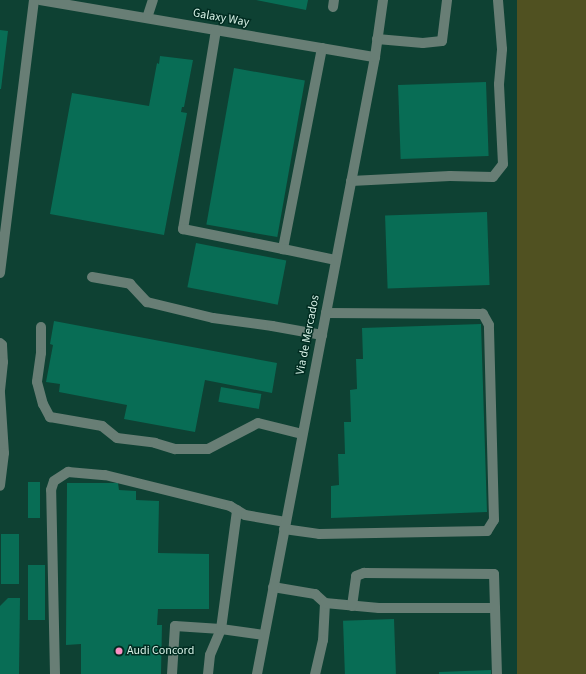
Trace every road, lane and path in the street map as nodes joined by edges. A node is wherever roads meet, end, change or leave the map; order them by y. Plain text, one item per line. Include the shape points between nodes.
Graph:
1 (34, 0) edge
2 (40, 0) edge
3 (153, 0) edge
4 (383, 0) edge
5 (447, 0) edge
6 (498, 0) edge
7 (55, 1) edge
8 (147, 18) junction
9 (216, 30) junction
10 (377, 39) junction
11 (322, 48) junction
12 (374, 57) junction
13 (351, 181) junction
14 (3, 218) edge
15 (282, 249) junction
16 (336, 260) junction
17 (0, 272) edge
18 (92, 278) dead end
19 (326, 313) junction
20 (41, 327) dead end
21 (322, 335) junction
22 (0, 343) edge
23 (0, 393) edge
24 (302, 434) junction
25 (0, 486) edge
26 (238, 510) junction
27 (285, 526) junction
28 (273, 587) junction
29 (325, 603) junction
30 (352, 606) junction
31 (495, 608) junction
32 (221, 629) junction
33 (264, 635) junction
34 (55, 674) edge
35 (172, 674) edge
36 (208, 674) edge
37 (256, 674) edge
38 (315, 674) edge
39 (497, 674) edge

1 - 14 street
2 - 7 street, Galaxy Way
3 - 8 street
4 - 10 street, Via de Mercados
5 - 10 street via 442,41 423,43
6 - 13 street via 502,49 499,84 503,164 493,177 450,176
7 - 8 street, Galaxy Way
8 - 9 street, Galaxy Way
9 - 11 street, Galaxy Way
9 - 15 street via 183,229
10 - 12 street, Via de Mercados
11 - 12 street, Galaxy Way
11 - 15 street
12 - 13 street, Via de Mercados
13 - 16 street, Via de Mercados
14 - 17 street
15 - 16 street
16 - 19 street, Via de Mercados
18 - 21 street via 130,284 147,302 213,318
19 - 21 street, Via de Mercados
19 - 27 street via 483,314 489,325 494,520 487,531 319,534
20 - 24 street via 37,382 42,404 50,417 102,426 117,438 155,443 175,449 208,449 258,423
21 - 24 street, Via de Mercados
22 - 23 street via 3,362
23 - 25 street via 4,453
24 - 27 street, Via de Mercados
26 - 27 street via 245,515
26 - 32 street
26 - 34 street via 105,475 68,472 54,481 51,490
27 - 28 street, Via de Mercados
28 - 29 street via 315,594
28 - 33 street, Via de Mercados
29 - 30 street
29 - 38 street via 323,640
30 - 31 street
30 - 31 street via 356,576 364,573 494,574
31 - 39 street
32 - 33 street
32 - 35 street via 175,626
32 - 36 street via 210,655
33 - 37 street, Via de Mercados

